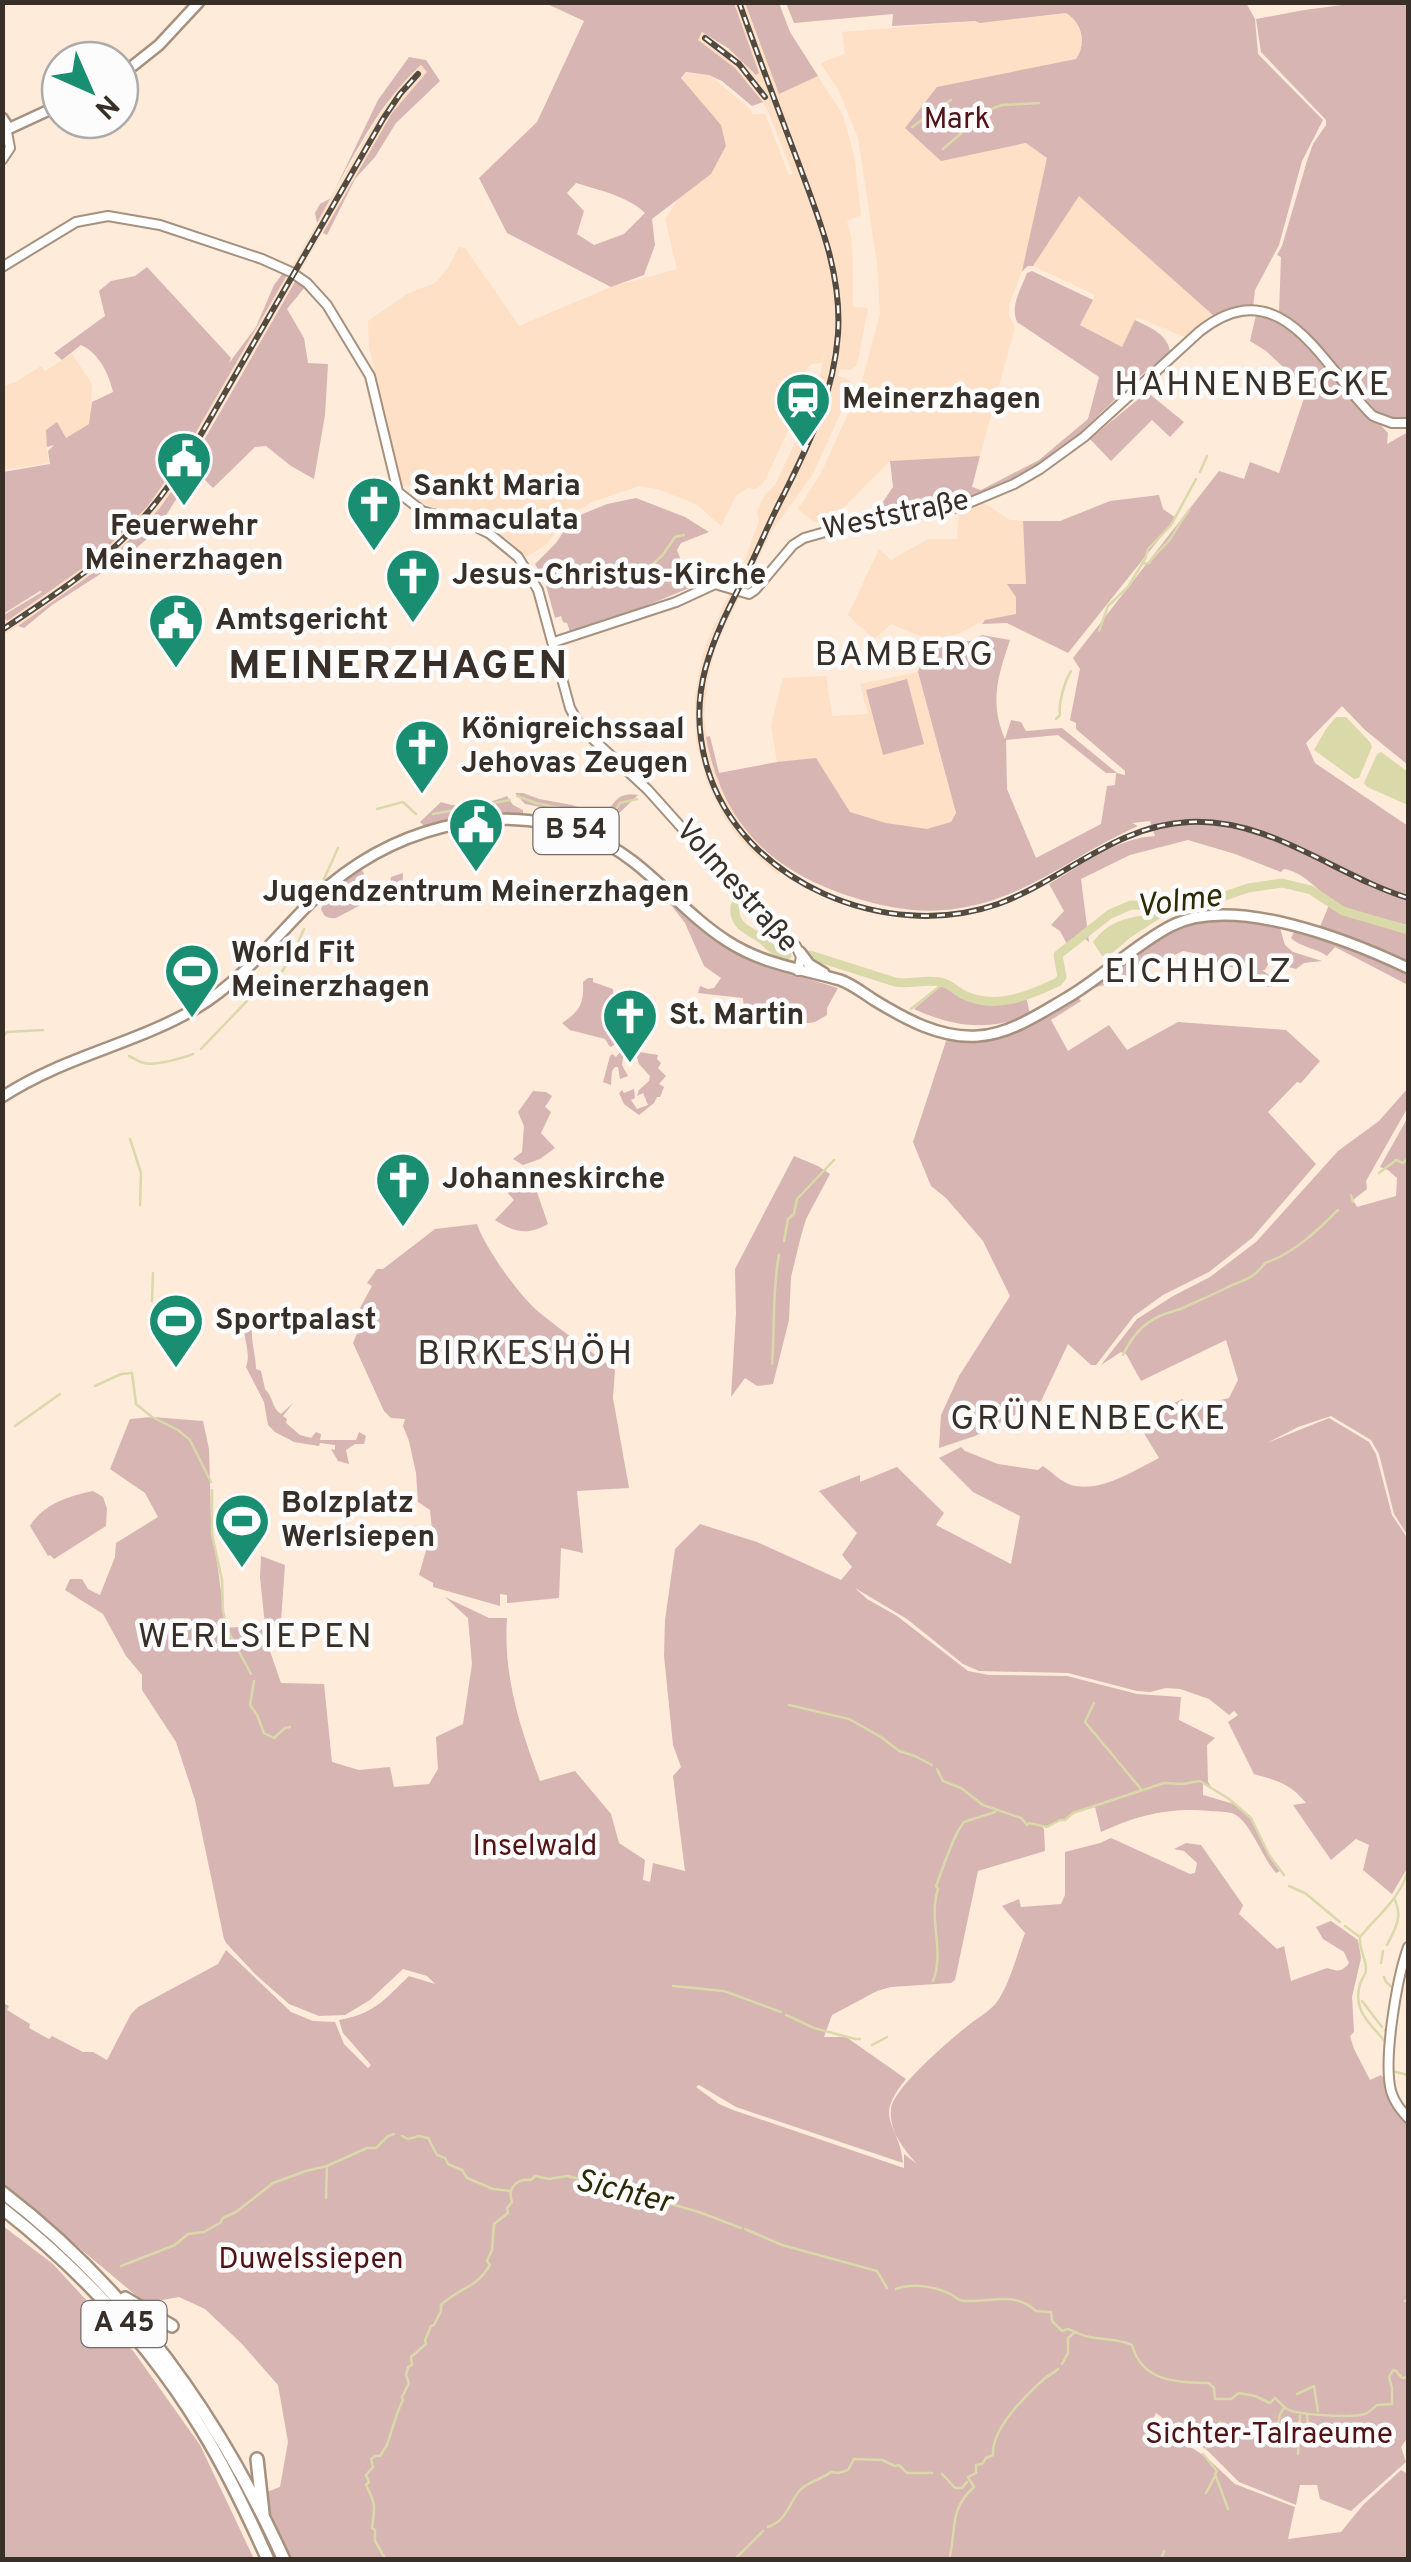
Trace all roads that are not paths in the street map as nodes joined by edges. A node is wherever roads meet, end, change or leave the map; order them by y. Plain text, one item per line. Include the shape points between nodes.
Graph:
1 (199, 2) edge
2 (140, 60) edge
3 (40, 113) edge
4 (5, 130) edge
5 (2, 158) edge
6 (2, 268) edge
7 (1408, 424) edge
8 (554, 642) junction
9 (800, 952) junction
10 (1408, 968) edge
11 (798, 970) junction
12 (840, 980) junction
13 (2, 1097) edge
14 (1408, 1947) edge
15 (1408, 2118) edge
16 (2, 2192) edge
17 (2, 2208) edge
18 (105, 2283) junction
19 (172, 2326) dead end
20 (257, 2460) dead end
21 (263, 2518) junction
22 (268, 2560) edge
23 (284, 2560) edge

1 - 2 main road
3 - 4 main road
4 - 5 main road via 9,150
6 - 8 main road, Volmestraße via 76,222 108,216 262,258 307,282 366,369 394,485 430,514 480,528 512,550 534,581
7 - 8 main road, Weststraße via 1374,416 1290,323 1267,312 1234,311 1199,332 1062,455 1014,484 959,507 804,538 749,594 710,586
8 - 9 main road, Volmestraße via 580,728 648,790
9 - 11 main road, Volmestraße
9 - 12 main road via 815,970
10 - 12 main road, Volmestraße / B 54 via 1276,921 1190,919 1037,1015 978,1036 920,1024
11 - 12 main road, Volmestraße / B 54
11 - 13 main road, B 54 via 726,941 600,840 522,820 425,830 343,874 197,1008
14 - 15 main road via 1390,2076 1392,2094
16 - 18 highway, A 45
17 - 22 highway, A 45 via 90,2284 154,2359 220,2461
18 - 19 highway
18 - 21 highway, A 45 via 192,2392
20 - 21 highway
21 - 23 highway, A 45

